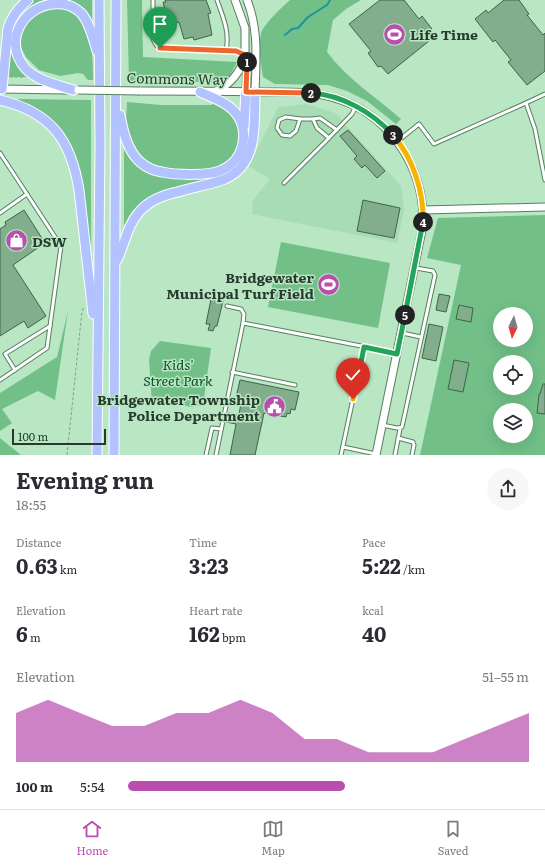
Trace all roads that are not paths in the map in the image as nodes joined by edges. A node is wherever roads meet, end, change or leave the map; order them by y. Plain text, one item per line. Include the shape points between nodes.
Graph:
1 (28, 0) edge
2 (99, 0) edge
3 (116, 0) edge
4 (153, 0) edge
5 (217, 0) edge
6 (235, 0) edge
7 (247, 0) edge
8 (226, 51) junction
9 (245, 57) junction
10 (100, 58) junction
11 (1, 89) edge
12 (76, 90) junction
13 (200, 92) junction
14 (214, 92) junction
15 (250, 92) junction
16 (545, 94) edge
17 (0, 100) edge
18 (116, 102) junction
19 (526, 103) junction
20 (356, 106) junction
21 (300, 119) junction
22 (313, 119) junction
23 (244, 128) junction
24 (337, 130) junction
25 (329, 138) junction
26 (398, 141) junction
27 (0, 153) edge
28 (545, 180) edge
29 (284, 183) dead end
30 (27, 194) junction
31 (545, 207) edge
32 (423, 210) junction
33 (0, 213) edge
34 (116, 264) junction
35 (415, 267) junction
36 (227, 306) dead end
37 (243, 323) junction
38 (50, 326) junction
39 (402, 333) junction
40 (421, 338) junction
41 (364, 347) junction
42 (98, 350) junction
43 (397, 354) junction
44 (15, 370) junction
45 (232, 372) junction
46 (0, 380) edge
47 (295, 385) dead end
48 (382, 425) junction
49 (400, 428) junction
50 (221, 429) junction
51 (398, 438) junction
52 (343, 447) junction
53 (376, 454) edge
54 (97, 455) edge
55 (114, 455) edge
56 (206, 455) edge
57 (216, 455) edge
58 (341, 455) edge
59 (395, 455) edge
60 (412, 455) edge

1 - 11 highway via 17,10 8,28
2 - 10 highway
3 - 18 highway
4 - 8 lane via 154,39 157,46
5 - 8 lane via 227,29
6 - 9 street via 244,28
7 - 15 street via 256,35
8 - 9 lane via 236,51
9 - 14 street via 228,85
9 - 15 street
10 - 12 highway via 82,14 67,4 50,2 37,6 23,17 15,37 17,52 26,69 39,77
10 - 42 highway
11 - 12 street, Commons Way
12 - 13 street, Commons Way, bridge
13 - 14 street, Commons Way
13 - 23 highway via 232,109
14 - 15 street, Commons Way
15 - 20 street, Commons Way via 318,94
15 - 23 highway
15 - 34 highway via 253,140 242,166 227,178 148,203 133,220
16 - 19 lane
17 - 42 highway via 22,106 42,118 64,141 71,155 79,190
18 - 23 highway via 131,150 140,161 162,173 209,174 222,170 233,162 240,152
18 - 34 highway
19 - 26 lane via 434,144 419,124
19 - 28 lane via 536,130
20 - 24 lane
20 - 26 street, Commons Way via 378,121
21 - 21 lane via 286,116 282,118 277,124 279,132 286,136 294,134
21 - 22 lane
22 - 24 lane via 320,118
22 - 25 lane via 317,128
24 - 25 lane
25 - 29 lane
26 - 32 street, Commons Way via 416,176
27 - 30 lane
30 - 33 lane
30 - 38 lane via 61,246
31 - 32 street
32 - 35 street, Commons Way via 423,225
34 - 55 highway
35 - 39 street, Commons Way
35 - 40 lane via 433,271 435,275
36 - 37 lane via 241,309 244,314
37 - 41 lane
37 - 45 lane
38 - 44 lane via 47,348
38 - 44 lane via 5,354
39 - 40 lane
39 - 43 street, Commons Way
40 - 49 lane
41 - 43 lane
41 - 52 lane
42 - 54 highway
43 - 48 street, Commons Way
44 - 46 lane
45 - 47 lane
45 - 50 lane
48 - 49 lane
48 - 53 street, Commons Way
49 - 51 lane
50 - 56 lane via 212,428
50 - 57 lane
51 - 59 lane
51 - 60 lane via 412,442
52 - 53 lane
52 - 58 lane

